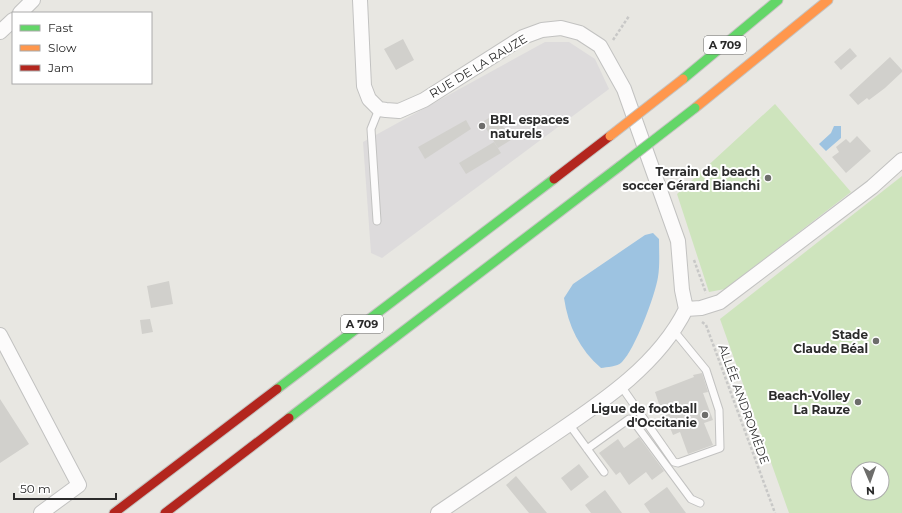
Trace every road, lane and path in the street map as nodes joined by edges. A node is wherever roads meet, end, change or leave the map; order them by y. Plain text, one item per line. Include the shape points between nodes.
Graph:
1 (33, 0) edge
2 (360, 0) edge
3 (778, 0) edge
4 (828, 0) edge
5 (21, 12) edge
6 (629, 16) dead end
7 (12, 21) edge
8 (0, 32) edge
9 (613, 47) dead end
10 (379, 109) junction
11 (902, 160) edge
12 (377, 221) dead end
13 (693, 256) dead end
14 (713, 294) dead end
15 (686, 309) junction
16 (674, 331) junction
17 (0, 336) edge
18 (621, 386) junction
19 (569, 424) junction
20 (587, 449) junction
21 (604, 472) dead end
22 (700, 503) dead end
23 (41, 513) edge
24 (114, 513) edge
25 (165, 513) edge
26 (438, 513) edge
27 (774, 513) edge

1 - 5 street
2 - 10 street via 364,86 369,99
3 - 24 highway, A 709, bridge via 610,136
4 - 25 highway, A 709, bridge via 695,108
6 - 9 path via 613,39
7 - 8 street
10 - 12 lane via 371,129
10 - 15 street, RUE DE LA RAUZE via 399,111 424,100 523,37 542,30 561,28 580,33 600,46 624,89 678,241
11 - 15 street via 872,187 720,302 701,308
13 - 14 path via 707,294
15 - 16 street
15 - 27 path, ALLÉE ANDROMÈDE via 706,325
16 - 18 street via 654,355
16 - 18 lane via 706,370 719,410 720,448 678,463 674,462
17 - 23 street via 79,484
18 - 19 street
19 - 20 lane
19 - 26 street
20 - 21 lane
20 - 22 lane via 629,419 634,422 691,499

